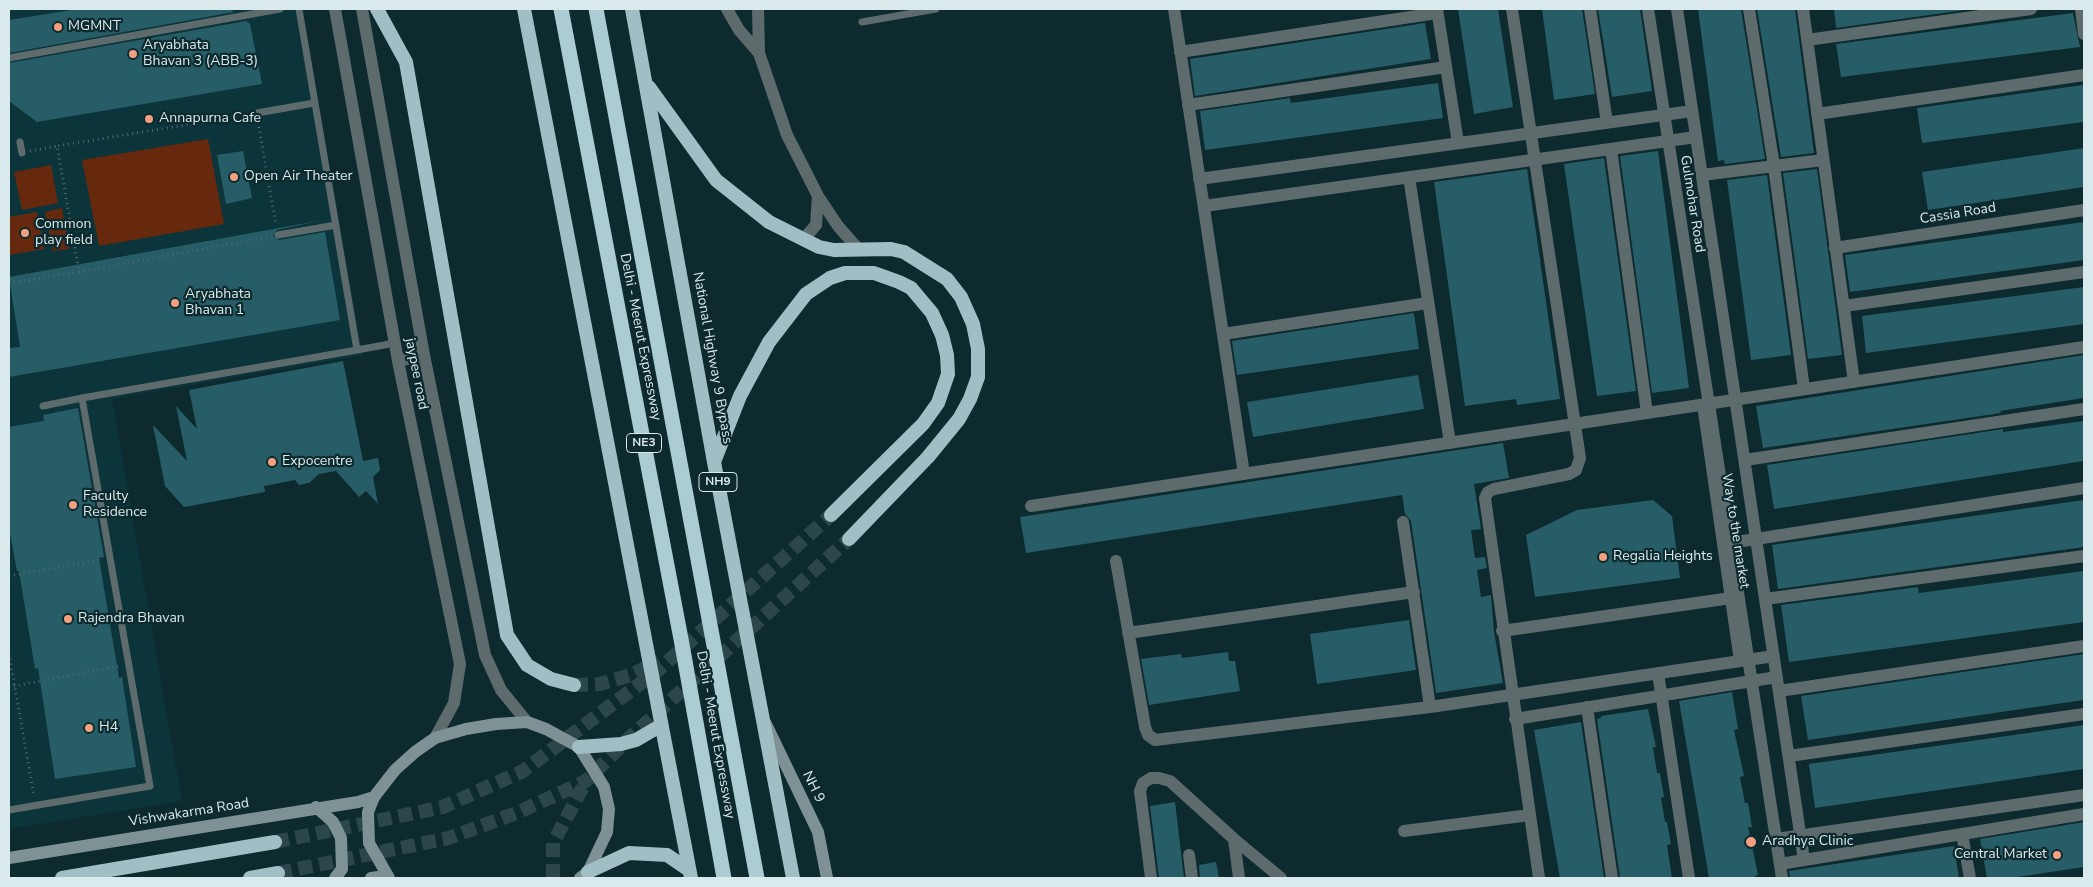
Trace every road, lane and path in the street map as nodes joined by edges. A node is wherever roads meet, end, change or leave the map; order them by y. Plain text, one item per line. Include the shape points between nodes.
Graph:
1 (280, 9) edge
2 (299, 9) edge
3 (335, 9) edge
4 (362, 9) edge
5 (377, 9) edge
6 (522, 9) edge
7 (562, 9) edge
8 (596, 9) edge
9 (632, 9) edge
10 (727, 9) edge
11 (758, 9) edge
12 (936, 9) edge
13 (1174, 9) edge
14 (1512, 9) edge
15 (1590, 9) edge
16 (1648, 9) edge
17 (1678, 9) edge
18 (1749, 9) edge
19 (1802, 9) edge
20 (2031, 9) edge
21 (2080, 9) edge
22 (1437, 11) edge
23 (862, 22) dead end
24 (2084, 34) edge
25 (1807, 40) junction
26 (1180, 52) junction
27 (759, 53) junction
28 (9, 58) edge
29 (1446, 67) junction
30 (2084, 75) edge
31 (646, 82) junction
32 (314, 103) junction
33 (1188, 105) junction
34 (1692, 111) junction
35 (256, 113) junction
36 (1817, 114) junction
37 (1663, 115) junction
38 (1607, 123) junction
39 (1531, 133) junction
40 (1696, 137) junction
41 (1667, 141) junction
42 (20, 142) dead end
43 (1458, 143) junction
44 (1611, 149) junction
45 (22, 153) dead end
46 (1535, 159) junction
47 (1823, 160) junction
48 (1774, 166) junction
49 (1702, 175) junction
50 (1409, 177) junction
51 (1199, 179) junction
52 (818, 196) junction
53 (1204, 206) junction
54 (2084, 210) edge
55 (336, 225) junction
56 (278, 235) junction
57 (803, 240) junction
58 (1835, 248) junction
59 (859, 250) junction
60 (79, 272) junction
61 (2084, 272) edge
62 (9, 283) edge
63 (1428, 303) junction
64 (1844, 306) junction
65 (1223, 334) junction
66 (395, 343) junction
67 (2084, 347) edge
68 (356, 350) junction
69 (424, 355) junction
70 (398, 361) junction
71 (1854, 382) junction
72 (1804, 389) junction
73 (82, 398) junction
74 (1736, 400) junction
75 (1705, 404) junction
76 (43, 406) dead end
77 (2084, 409) edge
78 (1647, 413) junction
79 (1576, 424) junction
80 (1450, 443) junction
81 (1745, 460) junction
82 (714, 462) junction
83 (1244, 474) junction
84 (2084, 488) edge
85 (1031, 506) dead end
86 (831, 515) tunnel mouth
87 (1403, 522) dead end
88 (1756, 537) junction
89 (849, 539) tunnel mouth
90 (1730, 543) junction
91 (2084, 556) edge
92 (111, 558) junction
93 (1116, 561) dead end
94 (9, 576) edge
95 (1414, 592) junction
96 (1735, 597) junction
97 (1765, 599) junction
98 (1502, 631) junction
99 (1128, 633) junction
100 (2084, 646) edge
101 (9, 654) edge
102 (1774, 656) junction
103 (1744, 660) junction
104 (130, 664) junction
105 (1658, 673) junction
106 (1777, 677) junction
107 (1752, 681) junction
108 (574, 684) tunnel mouth
109 (15, 686) junction
110 (9, 688) edge
111 (1779, 692) junction
112 (1512, 695) junction
113 (1661, 696) junction
114 (1430, 707) junction
115 (1587, 707) junction
116 (761, 713) junction
117 (2084, 714) edge
118 (1516, 719) junction
119 (527, 722) junction
120 (660, 726) junction
121 (435, 738) junction
122 (579, 747) junction
123 (1788, 756) junction
124 (2084, 795) edge
125 (374, 797) junction
126 (36, 806) junction
127 (316, 807) junction
128 (9, 810) edge
129 (2084, 814) edge
130 (1530, 815) junction
131 (1404, 831) dead end
132 (1962, 834) junction
133 (1800, 836) junction
134 (1234, 839) junction
135 (1776, 839) junction
136 (274, 842) tunnel mouth
137 (1189, 854) dead end
138 (9, 858) edge
139 (1804, 860) junction
140 (1780, 864) junction
141 (278, 873) dead end
142 (690, 874) edge
143 (584, 875) edge
144 (388, 877) edge
145 (62, 878) edge
146 (250, 878) edge
147 (335, 878) edge
148 (371, 878) edge
149 (724, 878) edge
150 (757, 878) edge
151 (793, 878) edge
152 (827, 878) edge
153 (1151, 878) edge
154 (1192, 878) edge
155 (1239, 878) edge
156 (1281, 878) edge
157 (1539, 878) edge
158 (1612, 878) edge
159 (1689, 878) edge
160 (1782, 878) edge
161 (1970, 878) edge

1 - 28 lane
2 - 32 lane
3 - 66 street, jaypee road
4 - 69 street
5 - 108 highway via 406,62 507,635 527,665 550,679
6 - 120 highway
7 - 149 highway, Delhi - Meerut Expressway / NE3
8 - 150 highway, Delhi - Meerut Expressway / NE3
9 - 31 highway, National Highway 9 Bypass / NH9
10 - 27 street via 739,30
11 - 27 street
12 - 23 lane
13 - 26 street
14 - 39 street
15 - 38 street
16 - 37 street, Gulmohar Road
17 - 34 street, Gulmohar Road
18 - 48 street
19 - 25 street
20 - 25 street
21 - 24 street
22 - 26 street
22 - 29 street
25 - 36 street
26 - 33 street
27 - 52 street via 787,134
29 - 33 street
29 - 43 street
30 - 36 street
31 - 57 highway via 716,180 769,222
31 - 82 highway, National Highway 9 Bypass / NH9
32 - 35 lane
32 - 55 lane
33 - 51 street
34 - 37 street
34 - 40 street, Gulmohar Road
35 - 56 path
35 - 60 path via 57,146
36 - 47 street
37 - 38 street
37 - 41 street, Gulmohar Road
38 - 39 street
39 - 43 street
39 - 46 street
40 - 41 street
40 - 49 street, Gulmohar Road
41 - 44 street
41 - 75 street, Gulmohar Road
42 - 45 lane
43 - 51 street
44 - 46 street
44 - 78 street
46 - 50 street
46 - 79 street
47 - 48 street
47 - 58 street
48 - 49 street
48 - 72 street
49 - 74 street, Gulmohar Road
50 - 53 street
50 - 63 street
51 - 53 street
52 - 57 street via 816,226
52 - 59 street
53 - 65 street
54 - 58 street, Cassia Road
55 - 56 lane
55 - 68 lane
56 - 60 path
57 - 59 highway via 834,250
58 - 64 street
59 - 89 highway via 904,252 947,279 961,297 973,324 978,349 978,377 959,420
60 - 62 path
61 - 64 street
63 - 65 street
63 - 80 street
64 - 71 street
65 - 83 street
66 - 68 lane
66 - 70 street, jaypee road
67 - 71 street
68 - 73 lane
69 - 70 street
69 - 119 street via 485,654 501,690
70 - 121 street, jaypee road via 460,664 454,703
71 - 72 street
72 - 74 street
73 - 76 lane
73 - 92 lane
74 - 75 street
74 - 81 street, Gulmohar Road
75 - 78 street
75 - 90 street, Gulmohar Road
75 - 96 street, Way to the market via 1711,469 1726,564
77 - 81 street
78 - 79 street
79 - 80 street
79 - 98 street via 1580,458 1576,470 1494,489 1485,498
80 - 83 street
81 - 88 street, Gulmohar Road
82 - 86 highway via 740,396 768,342 806,294 830,278 845,273 874,273 899,282 911,288 932,313 942,335 948,374 938,403 923,424
82 - 116 highway, National Highway 9 Bypass / NH9
83 - 85 street
84 - 88 street
87 - 95 street
88 - 90 street
88 - 97 street, Gulmohar Road
90 - 96 street, Gulmohar Road
91 - 97 street
92 - 94 path
92 - 104 lane
93 - 99 street
95 - 99 street
95 - 114 street
96 - 98 street
96 - 103 street, Gulmohar Road
97 - 102 street, Gulmohar Road
98 - 112 street
99 - 114 street via 1145,727 1155,740
100 - 111 street
101 - 109 path
102 - 103 street
102 - 106 street, Gulmohar Road
103 - 105 street
103 - 107 street, Gulmohar Road
104 - 109 path
104 - 126 lane via 150,786
105 - 112 street
105 - 113 street
106 - 107 street
106 - 111 street, Gulmohar Road
107 - 113 street
107 - 135 street, Gulmohar Road
109 - 110 path
109 - 126 path
111 - 123 street, Gulmohar Road
112 - 114 street
112 - 118 street
113 - 115 street
113 - 159 street
115 - 118 street
115 - 158 street
116 - 151 highway, NH9
116 - 152 main road, NH 9 via 818,832
117 - 123 street
118 - 130 street
119 - 121 main road via 473,728
119 - 122 main road
120 - 122 highway via 636,740
120 - 142 highway
121 - 125 main road via 395,770
122 - 143 main road via 604,787 609,809 607,832
123 - 133 street, Gulmohar Road
124 - 133 street
125 - 127 main road, Vishwakarma Road
125 - 144 main road via 368,812 369,842
126 - 128 lane
127 - 138 main road, Vishwakarma Road
127 - 147 main road via 333,822 341,838 342,869
129 - 132 street
130 - 131 street
130 - 157 street
132 - 139 street
132 - 161 street
133 - 135 street
133 - 139 street, Gulmohar Road
134 - 153 street via 1170,781 1151,778 1143,783 1140,790
134 - 155 street
134 - 156 street
135 - 140 street, Gulmohar Road
136 - 145 highway
137 - 154 street
139 - 140 street
140 - 160 street, Gulmohar Road
141 - 146 highway
142 - 143 highway via 667,855 629,853
144 - 148 main road

